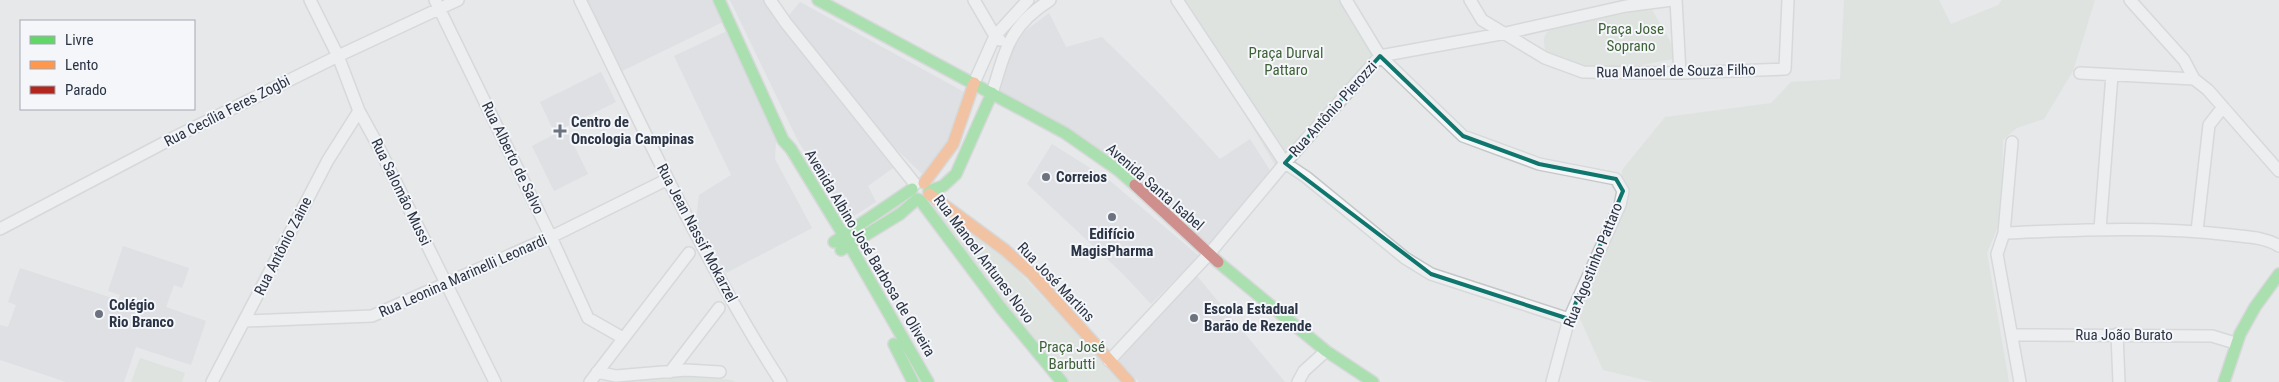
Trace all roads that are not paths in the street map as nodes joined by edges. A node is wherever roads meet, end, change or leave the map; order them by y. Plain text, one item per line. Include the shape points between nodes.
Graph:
1 (310, 0) edge
2 (458, 0) edge
3 (580, 0) edge
4 (719, 0) edge
5 (770, 0) edge
6 (818, 0) edge
7 (974, 0) edge
8 (1028, 0) edge
9 (1050, 0) edge
10 (1177, 0) edge
11 (1346, 0) edge
12 (1470, 0) edge
13 (1659, 0) edge
14 (1672, 0) edge
15 (1676, 0) edge
16 (1788, 0) edge
17 (2130, 0) edge
18 (437, 4) edge
19 (1506, 33) junction
20 (995, 36) junction
21 (1007, 45) junction
22 (338, 56) junction
23 (1380, 56) junction
24 (1680, 73) junction
25 (2080, 73) dead end
26 (2112, 75) junction
27 (2194, 79) junction
28 (974, 83) junction
29 (992, 93) junction
30 (2223, 107) junction
31 (359, 111) junction
32 (784, 140) junction
33 (2012, 142) dead end
34 (1285, 163) junction
35 (2279, 171) edge
36 (668, 179) junction
37 (801, 187) dead end
38 (921, 192) junction
39 (820, 219) dead end
40 (0, 229) edge
41 (2100, 229) junction
42 (2197, 231) junction
43 (2004, 233) junction
44 (551, 237) junction
45 (842, 243) junction
46 (2279, 246) edge
47 (689, 253) dead end
48 (1209, 254) junction
49 (2279, 274) edge
50 (446, 284) junction
51 (719, 308) dead end
52 (1569, 319) junction
53 (245, 321) junction
54 (2117, 334) junction
55 (2012, 335) junction
56 (623, 338) junction
57 (2235, 343) junction
58 (1326, 351) junction
59 (1109, 361) junction
60 (670, 372) junction
61 (720, 372) dead end
62 (594, 377) edge
63 (212, 382) edge
64 (495, 382) edge
65 (781, 382) edge
66 (913, 382) edge
67 (928, 382) edge
68 (1062, 382) edge
69 (1129, 382) edge
70 (1298, 382) edge
71 (1372, 382) edge
72 (1552, 382) edge
73 (2020, 382) edge
74 (2119, 382) edge
75 (2224, 382) edge

1 - 22 street, Rua Salomão Mussi
2 - 18 street, Rua Cecília Feres Zogbi
3 - 36 street, Rua Jean Nassif Mokarzel
4 - 32 main road, Avenida Albino José Barbosa de Oliveira
5 - 38 street, Rua José Martins
6 - 28 main road, Avenida Santa Isabel
7 - 20 street
8 - 20 street
9 - 21 street via 1031,12
10 - 34 street
11 - 23 street
12 - 19 street, Rua Manoel de Souza Filho via 1482,20
13 - 14 street, Rua Antônio Pierozzi
13 - 19 street, Rua Antônio Pierozzi
15 - 24 street
16 - 24 street, Rua Manoel de Souza Filho via 1785,69
17 - 27 street via 2184,60
18 - 22 street, Rua Cecília Feres Zogbi
18 - 44 street, Rua Alberto de Salvo
19 - 23 street, Rua Antônio Pierozzi
19 - 24 street, Rua Manoel de Souza Filho via 1545,58 1583,72
20 - 21 street
20 - 28 street
21 - 29 street
22 - 31 street, Rua Salomão Mussi
22 - 40 street, Rua Cecília Feres Zogbi
23 - 34 street, Rua Antônio Pierozzi
23 - 52 street, Rua Agostinho Pattaro via 1464,136 1539,164 1616,179 1623,191 1620,205
25 - 26 street
26 - 27 street
26 - 41 street
27 - 30 street
28 - 29 main road, Avenida Santa Isabel
28 - 38 main road via 953,144
29 - 38 main road via 956,174 943,186
29 - 48 main road, Avenida Santa Isabel via 1064,133 1118,170
30 - 35 street
30 - 42 street via 2209,125
31 - 50 street, Rua Salomão Mussi
31 - 53 street, Rua Antônio Zaine via 328,160
32 - 37 main road, Avenida Albino José Barbosa de Oliveira via 784,154
32 - 45 main road, Avenida Albino José Barbosa de Oliveira
33 - 43 street
34 - 48 street, Rua Antônio Pierozzi
34 - 52 street via 1405,258 1431,274
36 - 44 street, Rua Leonina Marinelli Leonardi
36 - 65 street, Rua Jean Nassif Mokarzel via 749,332
38 - 45 main road via 900,214
38 - 59 main road, Rua José Martins via 1005,250 1032,274
38 - 68 main road, Rua Manoel Antunes Novo via 1001,308
39 - 45 main road, Avenida Albino José Barbosa de Oliveira
41 - 42 street
41 - 43 street
42 - 46 street via 2258,238
43 - 55 street via 1997,254
44 - 50 street, Rua Leonina Marinelli Leonardi
44 - 56 street, Rua Alberto de Salvo via 588,318
45 - 66 main road, Avenida Albino José Barbosa de Oliveira
45 - 67 main road, Avenida Albino José Barbosa de Oliveira
47 - 56 street
48 - 58 main road, Avenida Santa Isabel
48 - 59 street, Rua Antônio Pierozzi
49 - 57 main road
50 - 53 street, Rua Leonina Marinelli Leonardi via 372,316
50 - 64 street, Rua Salomão Mussi
51 - 60 street
52 - 72 street, Rua Agostinho Pattaro
53 - 63 street, Rua Antônio Zaine
54 - 55 street, Rua João Burato
54 - 57 street, Rua João Burato via 2212,336
54 - 74 street
55 - 73 street
56 - 62 street
57 - 75 main road
58 - 70 street via 1304,371
58 - 71 main road, Avenida Santa Isabel
59 - 69 main road, Rua José Martins
60 - 61 street
60 - 62 street

